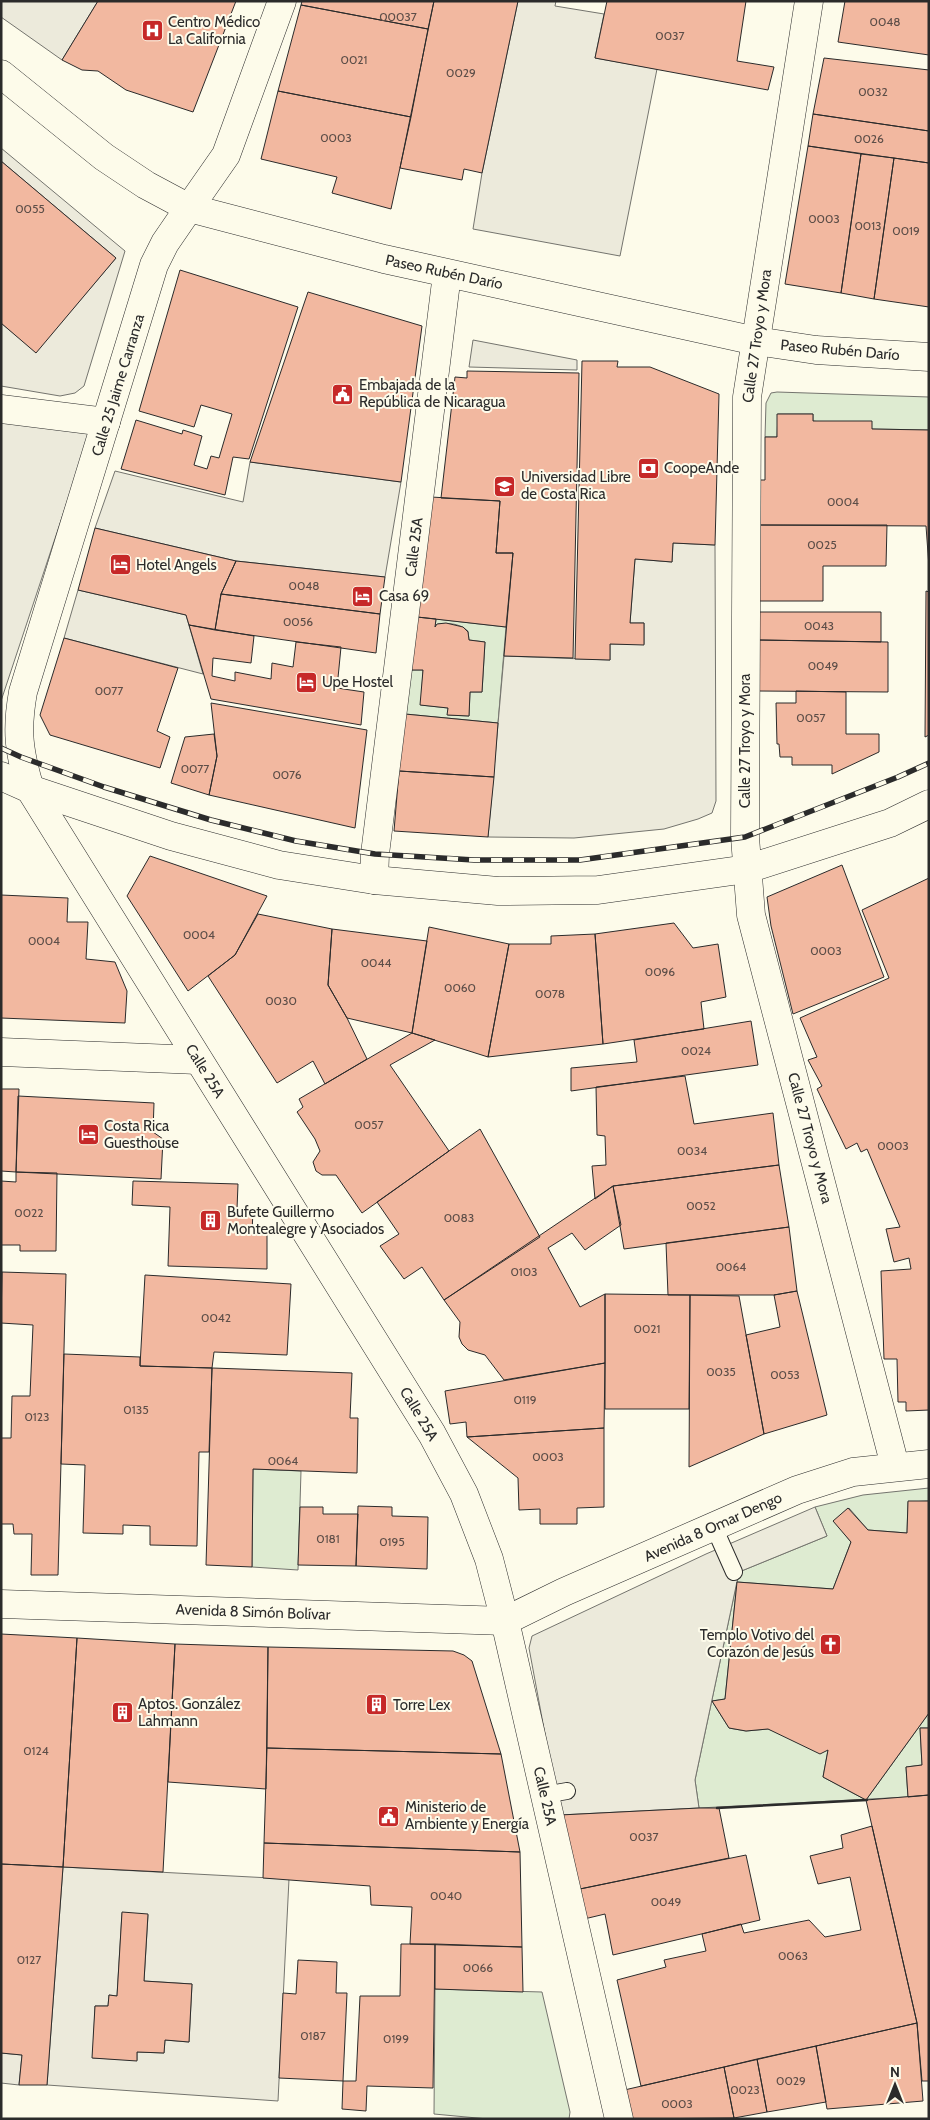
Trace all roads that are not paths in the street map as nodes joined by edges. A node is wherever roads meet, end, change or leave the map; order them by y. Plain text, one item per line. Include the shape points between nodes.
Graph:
1 (282, 1) edge
2 (809, 1) edge
3 (1, 74) edge
4 (189, 208) junction
5 (447, 274) junction
6 (756, 341) junction
7 (929, 357) edge
8 (1, 409) edge
9 (106, 422) junction
10 (1, 776) edge
11 (30, 789) junction
12 (929, 804) edge
13 (747, 869) junction
14 (374, 880) junction
15 (1, 1052) edge
16 (198, 1060) junction
17 (929, 1464) edge
18 (895, 1466) junction
19 (714, 1527) junction
20 (734, 1572) dead end
21 (1, 1604) edge
22 (505, 1620) junction
23 (620, 2119) edge

1 - 4 main road, Calle 25 Jaime Carranza via 226,155
2 - 6 main road, Calle 27 Troyo y Mora
3 - 4 main road, Paseo Rubén Darío via 104,157
4 - 5 main road, Paseo Rubén Darío
4 - 9 main road, Calle 25 Jaime Carranza via 154,265
5 - 6 main road, Paseo Rubén Darío
5 - 14 main road, Calle 25A
6 - 7 main road, Paseo Rubén Darío via 816,350
6 - 13 main road, Calle 27 Troyo y Mora via 747,397
8 - 9 main road
9 - 11 main road, Calle 25 Jaime Carranza via 23,692 19,716 20,757
10 - 11 main road
11 - 14 main road via 171,836 279,865
11 - 16 main road, Calle 25A
12 - 13 main road via 890,823
13 - 14 main road via 598,890 498,891
13 - 18 main road, Calle 27 Troyo y Mora via 751,915
15 - 16 main road
16 - 22 main road, Calle 25A via 432,1434 464,1494 490,1559
17 - 18 main road, Avenida 8 Omar Dengo
18 - 19 main road, Avenida 8 Omar Dengo via 853,1472 797,1490
19 - 20 lane
19 - 22 main road, Avenida 8 Omar Dengo
21 - 22 main road, Avenida 8 Simón Bolívar
22 - 23 main road, Calle 25A via 556,1793

